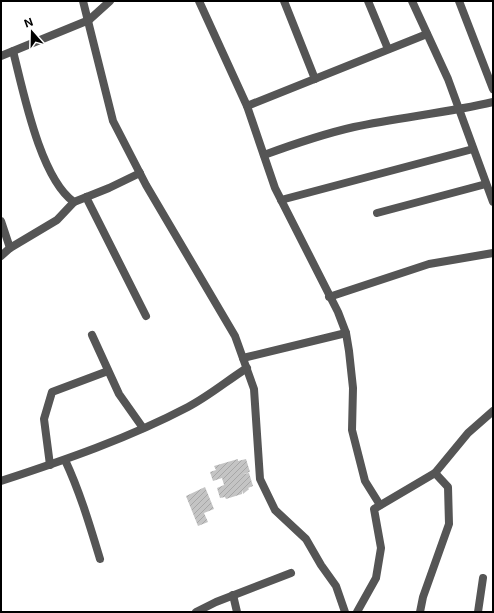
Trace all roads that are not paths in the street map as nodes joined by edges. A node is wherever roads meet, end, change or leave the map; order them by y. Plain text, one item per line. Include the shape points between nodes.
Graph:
1 (83, 1) edge
2 (110, 1) edge
3 (199, 1) edge
4 (284, 1) edge
5 (368, 1) edge
6 (412, 1) edge
7 (459, 1) edge
8 (89, 20) junction
9 (427, 34) junction
10 (388, 49) junction
11 (13, 51) junction
12 (1, 56) edge
13 (315, 79) junction
14 (493, 89) edge
15 (493, 102) edge
16 (247, 106) junction
17 (459, 110) junction
18 (473, 149) junction
19 (264, 155) junction
20 (140, 173) junction
21 (486, 184) junction
22 (86, 197) junction
23 (281, 200) junction
24 (74, 202) junction
25 (493, 202) edge
26 (377, 212) dead end
27 (1, 221) edge
28 (10, 248) junction
29 (493, 253) edge
30 (1, 256) edge
31 (329, 297) junction
32 (146, 316) dead end
33 (346, 333) junction
34 (92, 335) dead end
35 (243, 358) junction
36 (247, 368) junction
37 (108, 371) junction
38 (493, 410) edge
39 (143, 428) junction
40 (65, 460) junction
41 (50, 465) junction
42 (435, 473) junction
43 (1, 481) edge
44 (380, 505) junction
45 (100, 559) dead end
46 (291, 573) dead end
47 (483, 578) dead end
48 (233, 595) junction
49 (196, 612) edge
50 (237, 612) edge
51 (345, 612) edge
52 (357, 612) edge
53 (420, 612) edge
54 (478, 612) edge

1 - 8 street
2 - 8 street
3 - 16 street
4 - 13 street
5 - 10 street
6 - 9 street
7 - 14 street
8 - 11 street
8 - 20 street via 113,121
9 - 10 street
9 - 17 street
10 - 13 street
11 - 12 street
11 - 24 street via 40,145 55,181 64,195
13 - 16 street
15 - 17 street
16 - 19 street
17 - 18 street
17 - 19 street via 355,127
18 - 21 street
18 - 23 street
19 - 23 street
20 - 22 street
20 - 35 street via 235,336
21 - 25 street
21 - 26 street
22 - 24 street
22 - 32 street
23 - 31 street
24 - 28 street via 57,220
27 - 28 street
28 - 30 street
29 - 31 street via 429,264
31 - 33 street
33 - 35 street
33 - 44 street via 353,388 352,430 365,481
34 - 37 street
35 - 36 street
36 - 39 street via 190,406
36 - 51 street via 254,389 260,479 275,510 306,539 336,586
37 - 39 street via 119,394
37 - 41 street via 52,392 44,419
38 - 42 street via 468,433
39 - 40 street
40 - 41 street
40 - 45 street via 74,479
41 - 43 street
42 - 44 street
42 - 53 street via 448,487 449,524
44 - 52 street via 374,509 381,548 376,578
46 - 48 street
47 - 54 street
48 - 49 street
48 - 50 street

